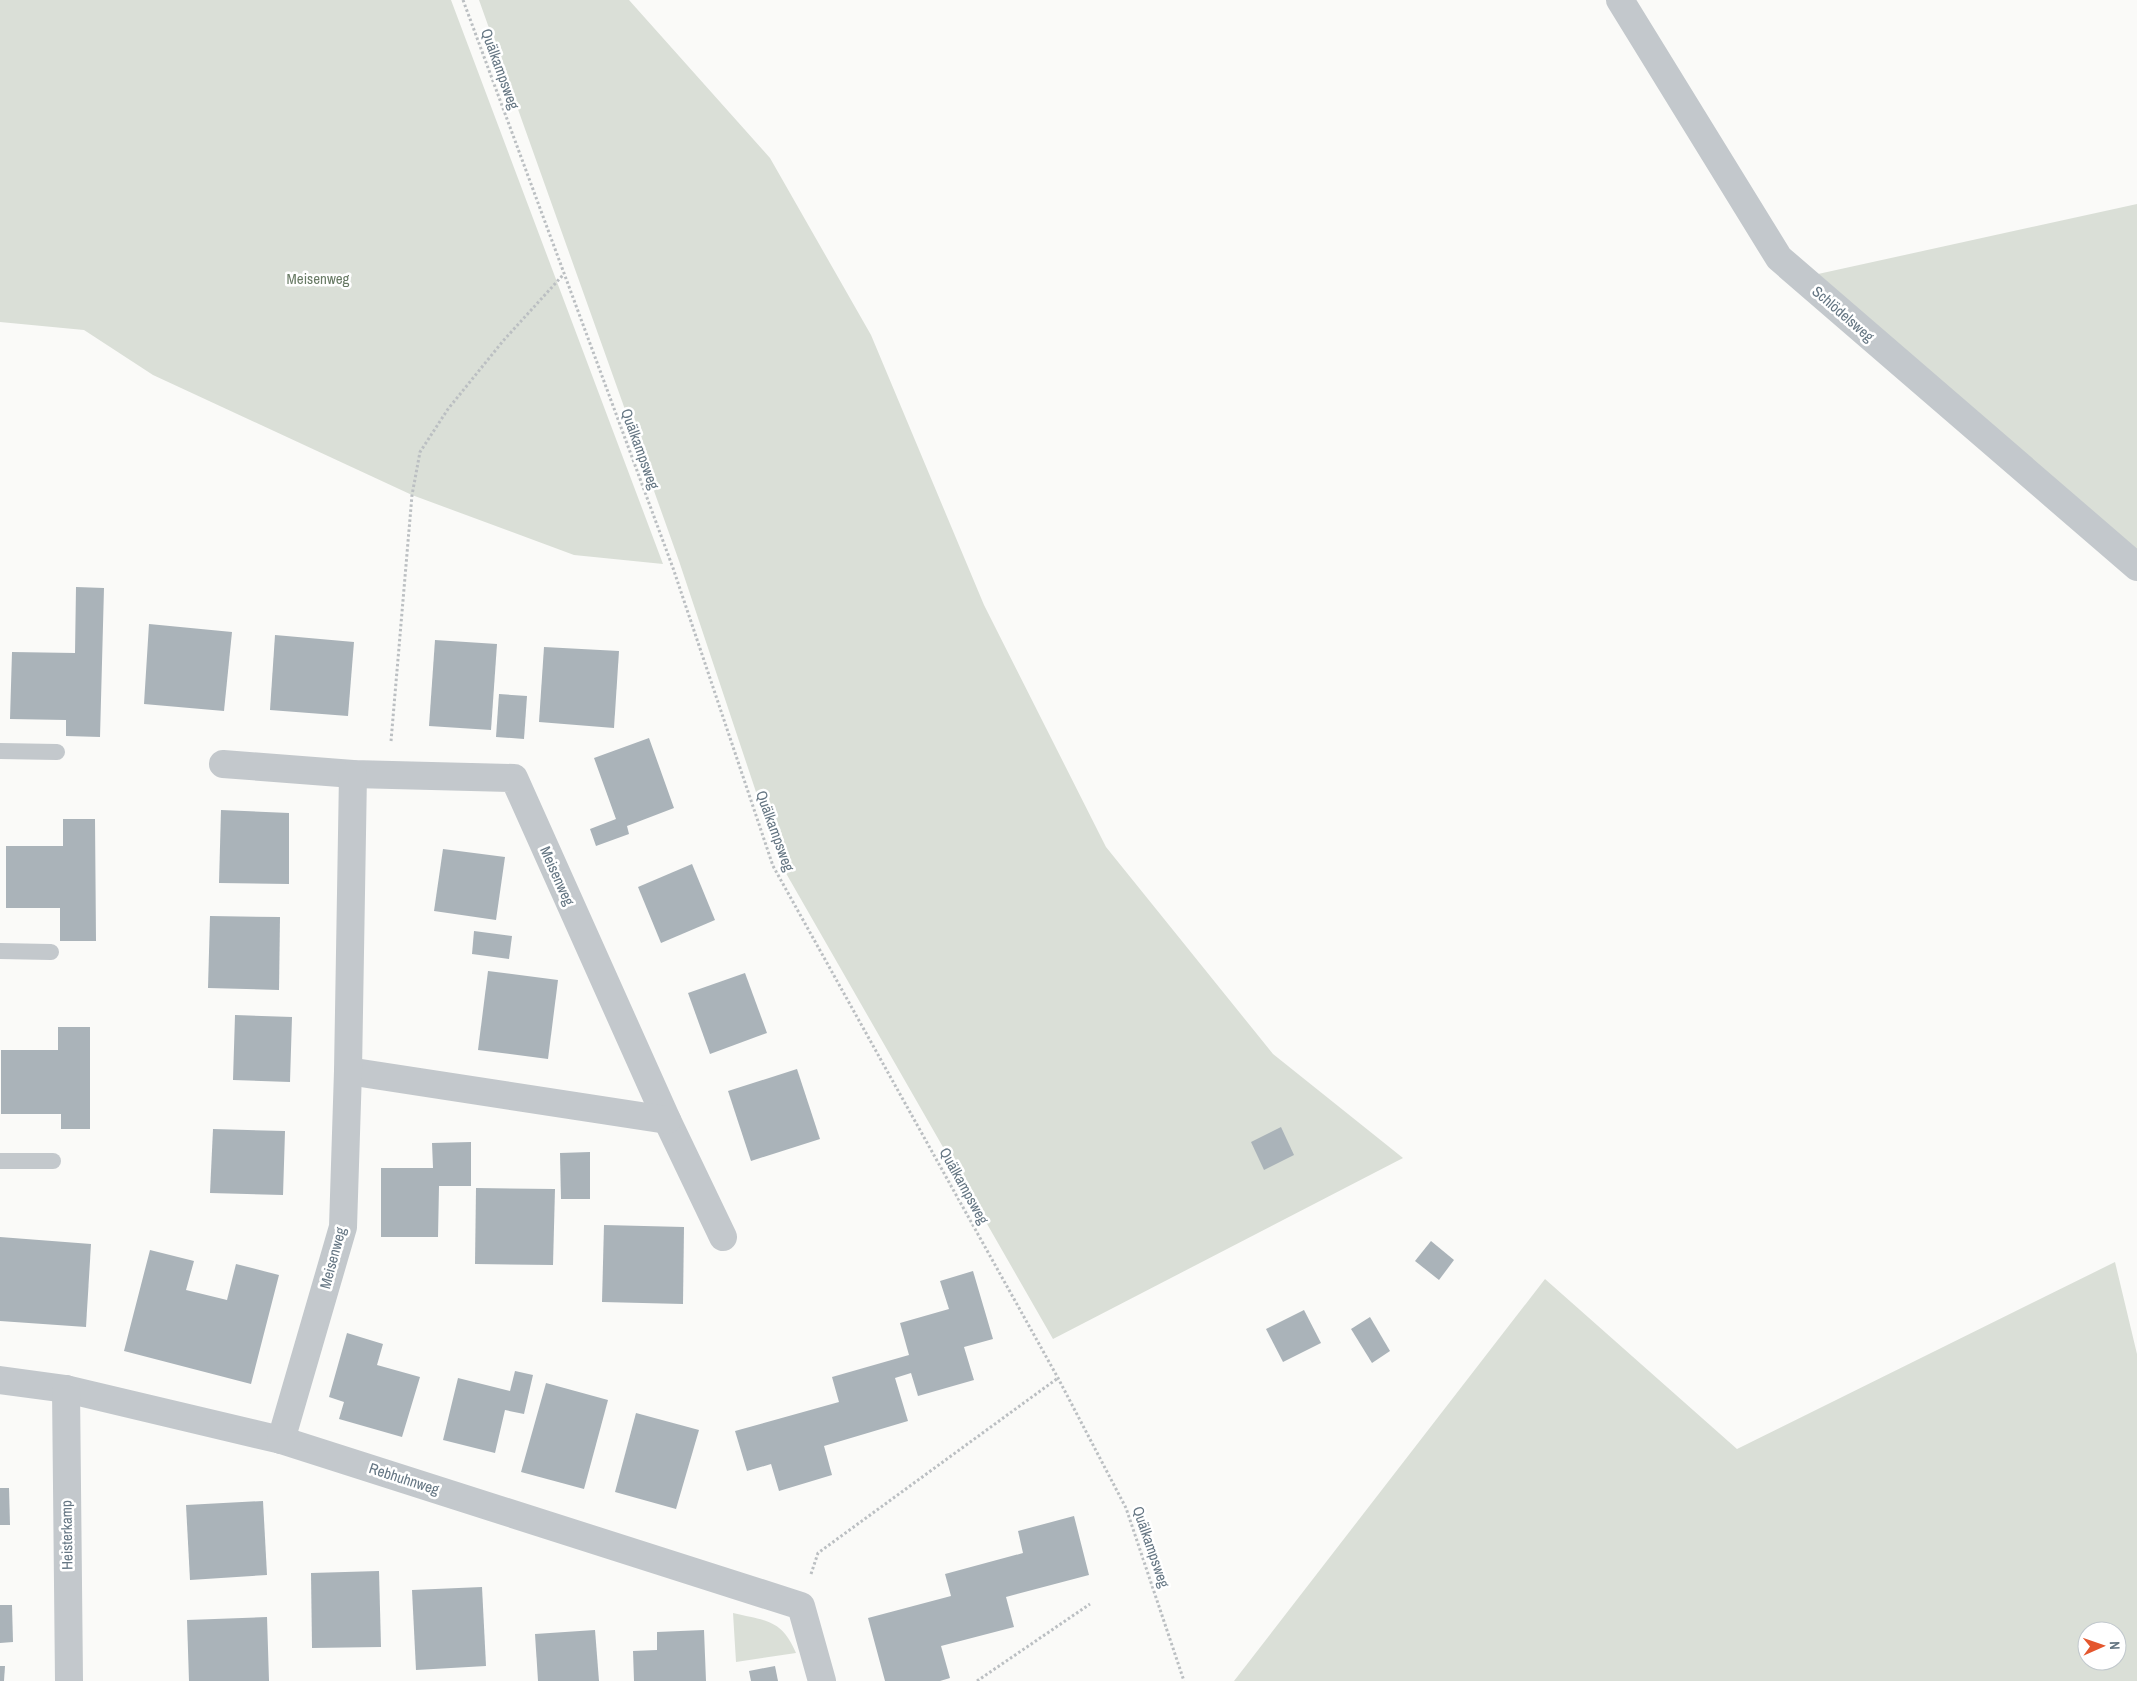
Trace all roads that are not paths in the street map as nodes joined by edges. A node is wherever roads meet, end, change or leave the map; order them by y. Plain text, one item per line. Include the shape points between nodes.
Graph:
1 (1620, 0) edge
2 (2137, 567) edge
3 (0, 751) edge
4 (56, 752) dead end
5 (223, 764) dead end
6 (353, 774) junction
7 (0, 951) edge
8 (51, 952) dead end
9 (348, 1071) junction
10 (667, 1120) junction
11 (0, 1161) edge
12 (53, 1161) dead end
13 (724, 1237) dead end
14 (0, 1380) edge
15 (66, 1389) junction
16 (281, 1440) junction
17 (69, 1681) edge
18 (822, 1681) edge

1 - 2 street, Schlödelsweg via 1779,258
3 - 4 lane
5 - 6 street, Meisenweg
6 - 9 street, Meisenweg
6 - 10 street, Meisenweg via 514,778
7 - 8 lane
9 - 10 street
9 - 16 street, Meisenweg via 342,1227
10 - 13 street, Meisenweg
11 - 12 lane
14 - 15 street, Rebhuhnweg
15 - 16 street, Rebhuhnweg
15 - 17 street, Heisterkamp
16 - 18 street, Rebhuhnweg via 801,1606

